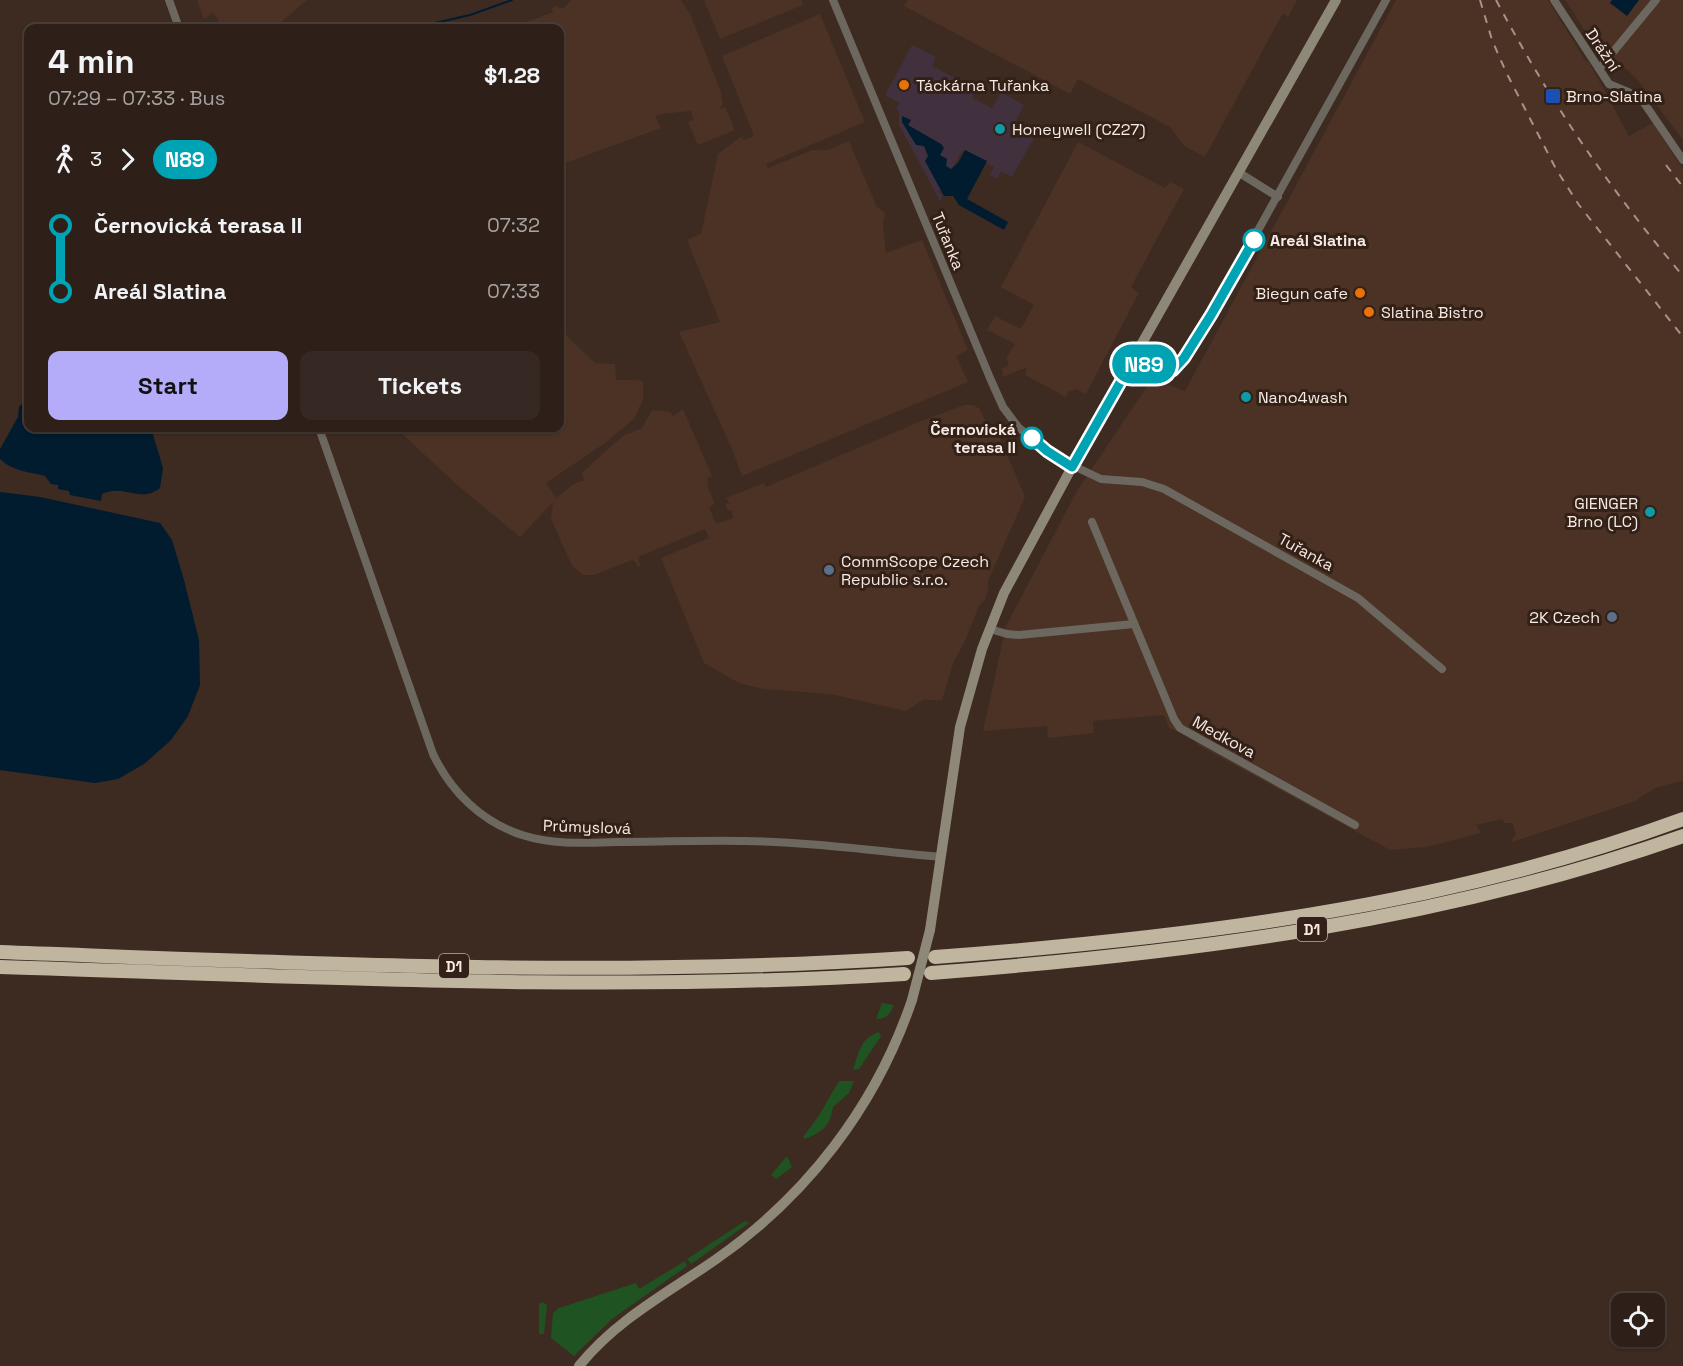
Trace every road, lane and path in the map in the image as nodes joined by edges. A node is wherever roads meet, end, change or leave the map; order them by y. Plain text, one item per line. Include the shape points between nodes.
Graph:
1 (169, 0) edge
2 (833, 0) edge
3 (1336, 0) edge
4 (1386, 0) edge
5 (1554, 0) edge
6 (1656, 0) edge
7 (178, 24) edge
8 (1599, 69) junction
9 (1683, 160) edge
10 (1238, 172) junction
11 (1278, 196) junction
12 (1133, 360) junction
13 (320, 432) edge
14 (1072, 467) junction
15 (1092, 522) dead end
16 (1134, 624) junction
17 (990, 629) junction
18 (1442, 669) dead end
19 (1683, 819) edge
20 (1355, 825) dead end
21 (1683, 836) edge
22 (941, 857) junction
23 (0, 952) edge
24 (935, 957) dead end
25 (908, 958) dead end
26 (0, 969) edge
27 (931, 973) dead end
28 (904, 974) dead end
29 (579, 1366) edge

1 - 7 street
2 - 14 street, Tuřanka via 999,400 1018,427
3 - 10 street
4 - 11 street
5 - 8 street, Drážní
6 - 8 street
8 - 9 street, Drážní via 1609,84 1640,97
10 - 11 street
10 - 12 street
11 - 12 street via 1178,366 1164,373
12 - 14 street
13 - 22 street, Průmyslová via 433,754 465,801 494,823 521,835 558,842 780,842
14 - 17 street via 1012,578
14 - 18 street, Tuřanka via 1101,479 1142,482 1164,489 1359,598
15 - 16 street, Medkova
16 - 17 street via 1019,635
16 - 20 street, Medkova via 1180,728
17 - 22 street via 960,727
19 - 24 highway, D1 via 1542,864 1362,905 1158,936
21 - 27 highway, D1 via 1537,882 1354,922 1129,955
22 - 29 street, bridge via 930,930 912,1000 891,1053 838,1143 776,1211 742,1240 619,1325
23 - 25 highway, D1 via 487,967 724,967
26 - 28 highway, D1 via 474,983 799,981

